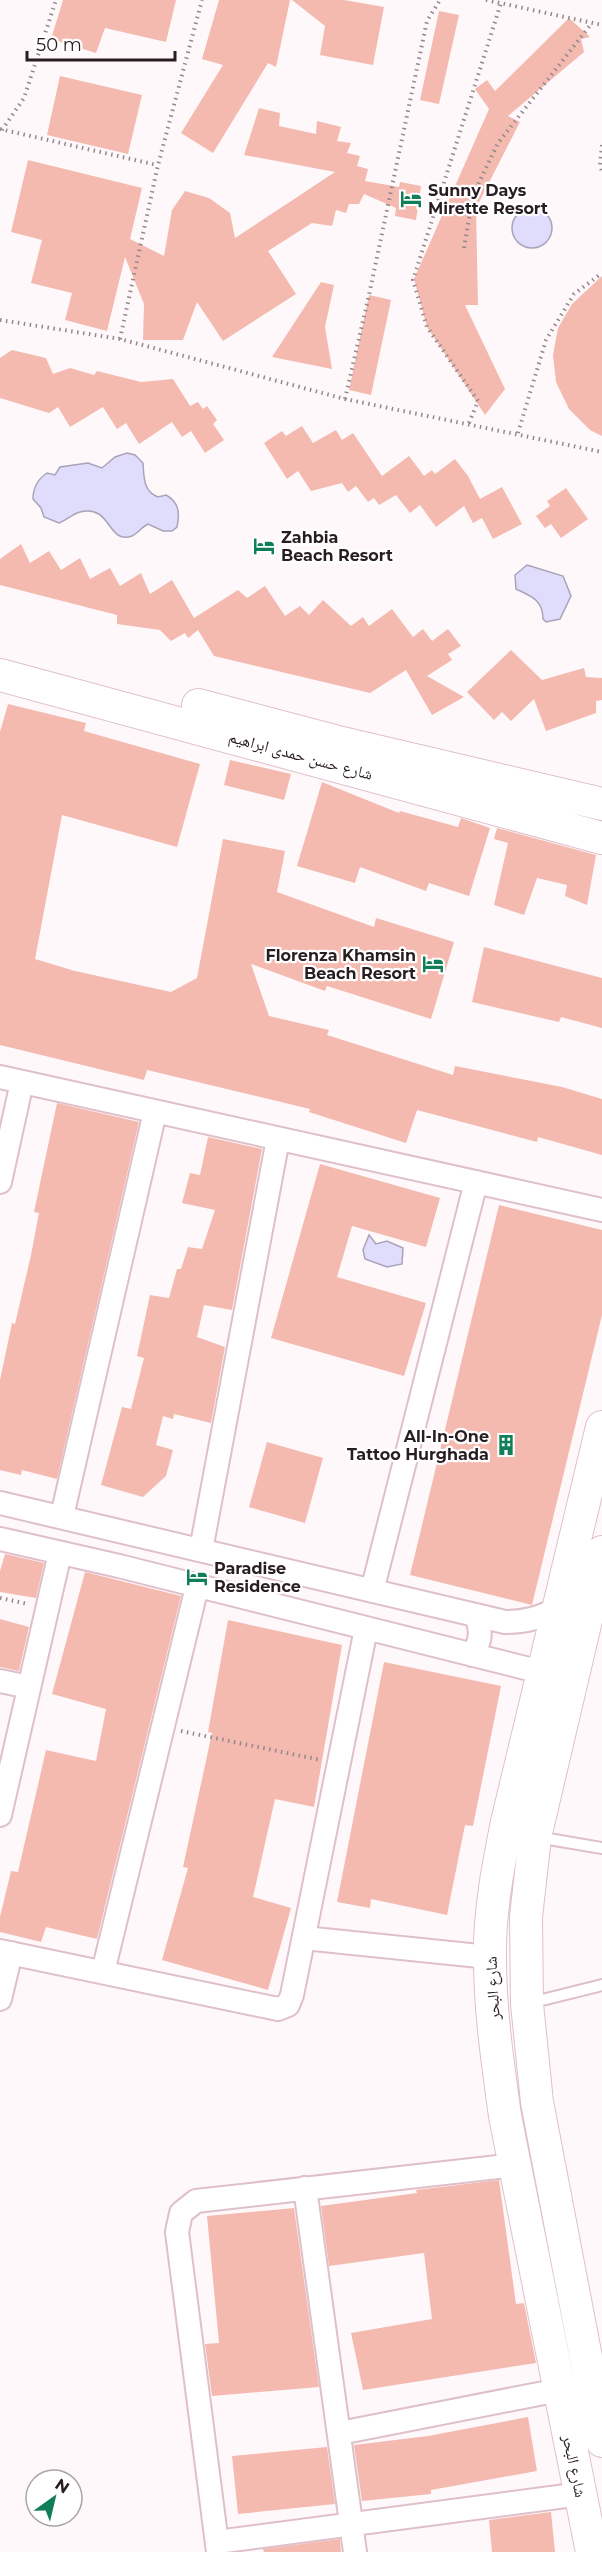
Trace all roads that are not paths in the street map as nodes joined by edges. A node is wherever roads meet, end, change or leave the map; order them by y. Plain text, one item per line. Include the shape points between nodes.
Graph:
1 (0, 653) edge
2 (0, 675) edge
3 (602, 804) edge
4 (602, 838) edge
5 (0, 1077) edge
6 (22, 1082) junction
7 (155, 1112) junction
8 (278, 1139) junction
9 (0, 1182) edge
10 (476, 1182) junction
11 (602, 1210) edge
12 (602, 1427) edge
13 (0, 1503) edge
14 (62, 1516) junction
15 (129, 1532) junction
16 (0, 1539) edge
17 (201, 1550) junction
18 (602, 1552) edge
19 (60, 1553) junction
20 (119, 1566) junction
21 (197, 1587) junction
22 (372, 1591) junction
23 (556, 1609) junction
24 (476, 1616) junction
25 (366, 1629) junction
26 (472, 1655) junction
27 (541, 1672) junction
28 (0, 1681) edge
29 (29, 1687) junction
30 (0, 1812) edge
31 (535, 1837) junction
32 (602, 1848) edge
33 (304, 1938) junction
34 (6, 1952) edge
35 (489, 1957) junction
36 (103, 1972) junction
37 (602, 1985) edge
38 (0, 1999) edge
39 (527, 2004) junction
40 (515, 2165) junction
41 (305, 2188) junction
42 (572, 2279) junction
43 (539, 2286) junction
44 (582, 2335) junction
45 (550, 2345) junction
46 (559, 2390) junction
47 (340, 2433) junction
48 (602, 2441) edge
49 (581, 2494) junction
50 (352, 2525) junction
51 (218, 2547) edge
52 (355, 2552) edge
53 (592, 2552) edge

1 - 3 main road, شارع حسن حمدى ابراهيم via 348,745
2 - 4 main road, شارع حسن حمدى ابراهيم
5 - 6 street
6 - 7 street
6 - 9 street
7 - 8 street
7 - 14 street
8 - 10 street
8 - 17 street
10 - 11 street
10 - 22 street
12 - 23 main road, شارع البحر
13 - 14 street
14 - 15 street
15 - 17 street
15 - 20 street
16 - 19 street
17 - 22 street
18 - 31 main road, شارع البحر
19 - 20 street
19 - 29 street
20 - 21 street
21 - 25 street
21 - 36 street
22 - 24 street
23 - 24 street via 523,1622
23 - 27 main road, شارع البحر
24 - 26 street via 480,1636
25 - 26 street
25 - 33 street
26 - 27 street
27 - 35 main road, شارع البحر via 494,1887
28 - 29 street
29 - 30 street
31 - 32 lane
31 - 39 main road, شارع البحر via 526,1917
33 - 35 street
33 - 36 street via 291,2000 278,2009
34 - 36 street
34 - 38 street
35 - 40 main road, شارع البحر via 495,2049
37 - 39 lane
39 - 42 main road, شارع البحر via 537,2102
40 - 41 street
40 - 43 main road, شارع البحر
41 - 47 street
41 - 51 street via 196,2201 181,2213 178,2222
42 - 43 main road
42 - 44 main road, شارع البحر
43 - 45 main road, شارع البحر
44 - 45 main road
44 - 48 main road, شارع البحر
45 - 46 main road, شارع البحر
46 - 47 street
46 - 49 main road, شارع البحر
47 - 50 street
49 - 50 street
49 - 53 main road, شارع البحر
50 - 51 street
50 - 52 street

